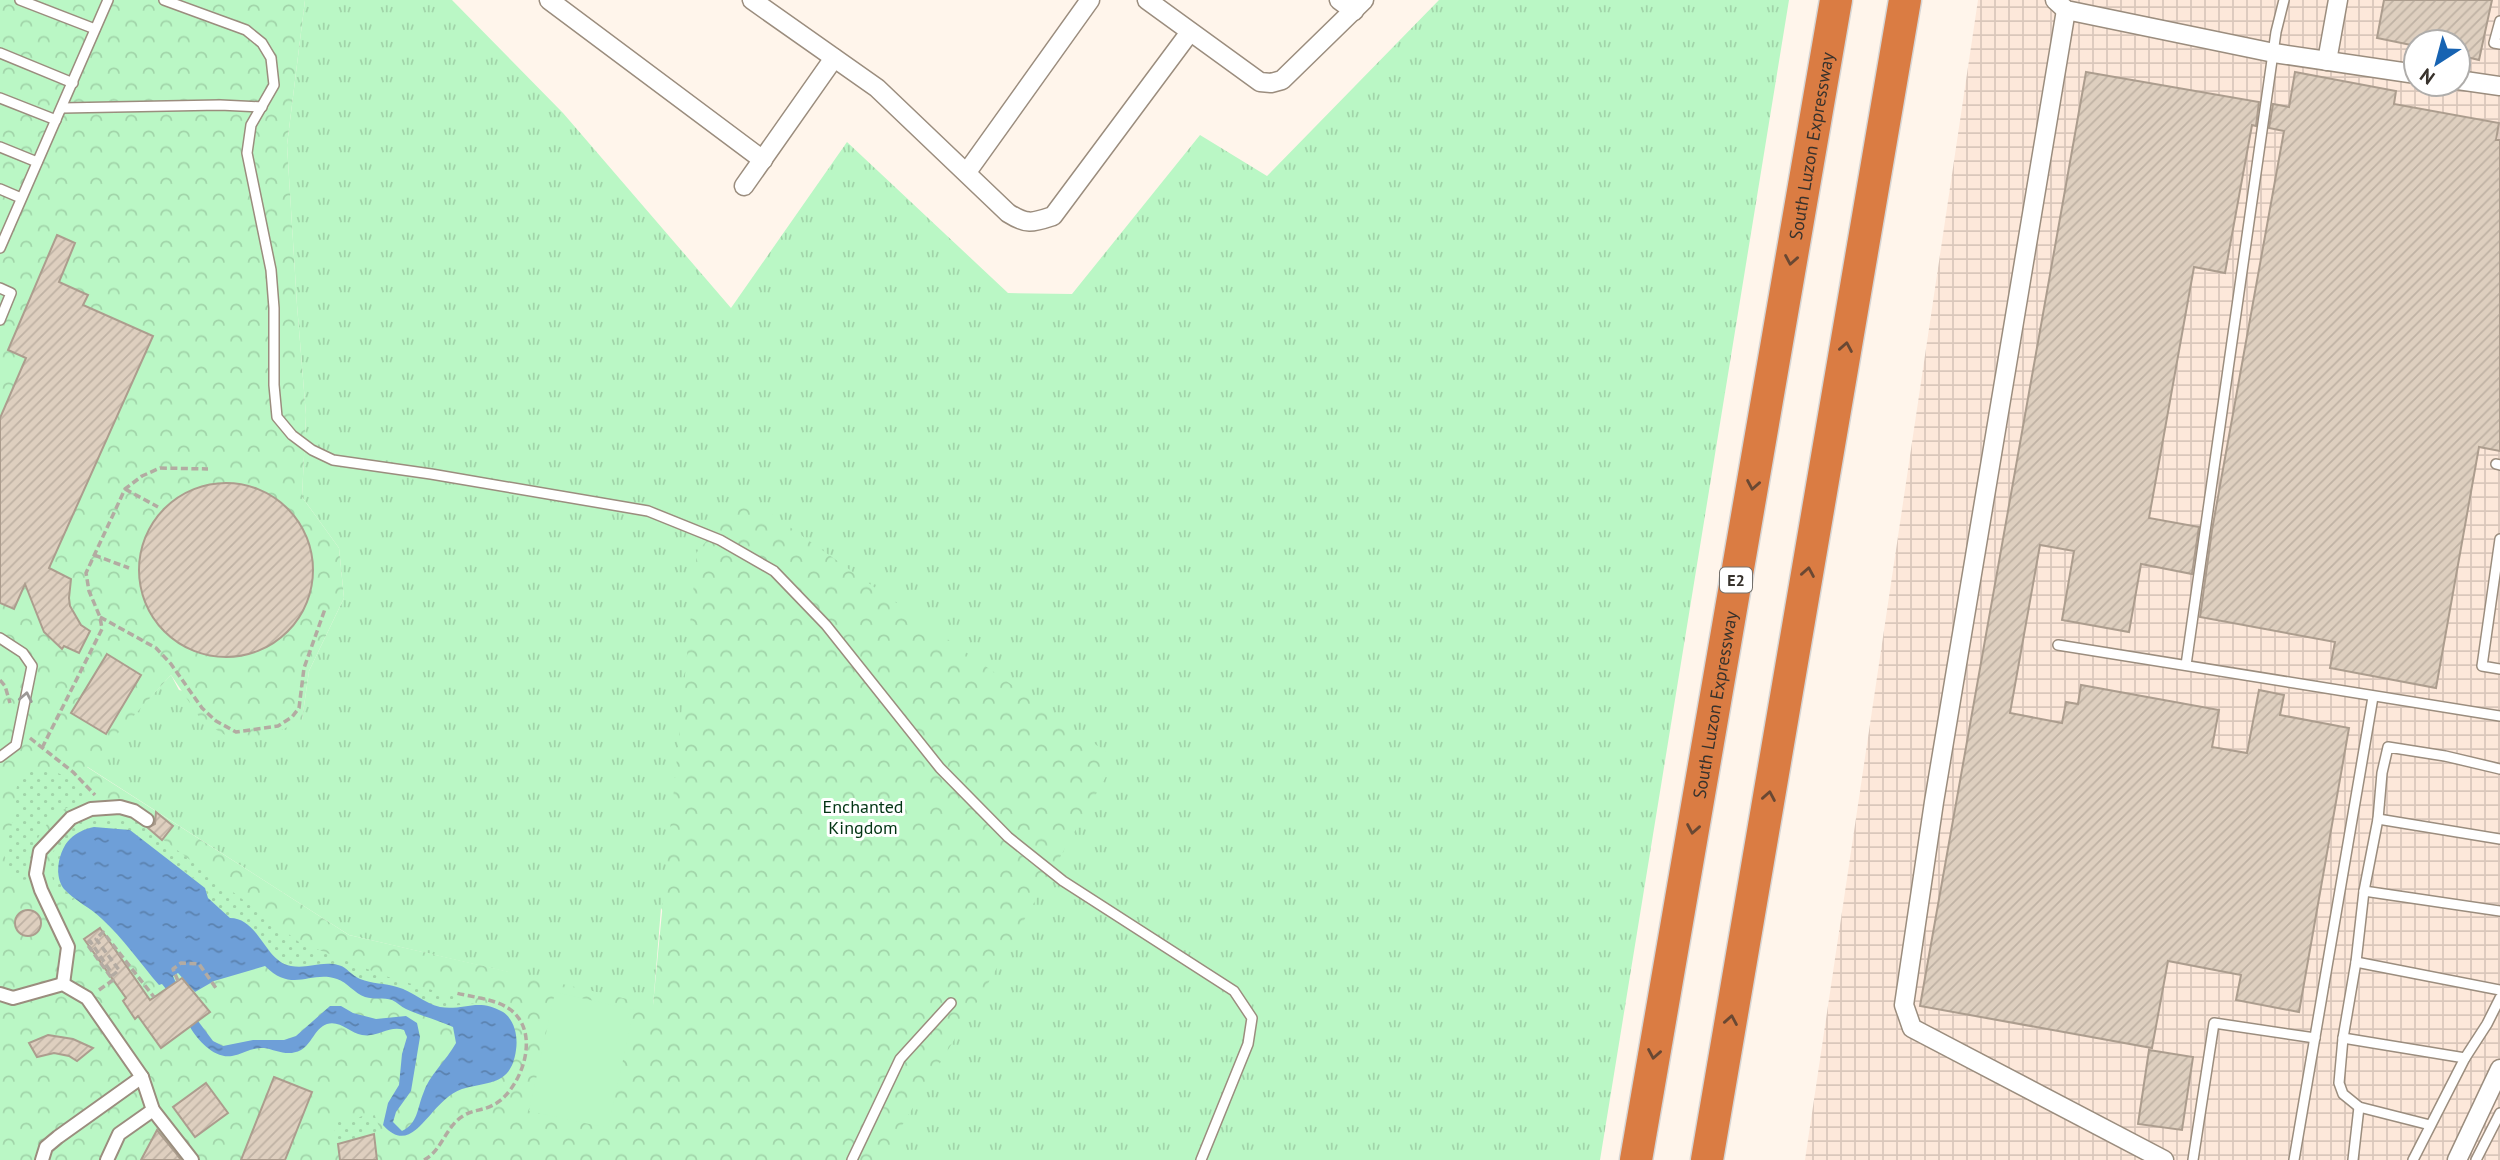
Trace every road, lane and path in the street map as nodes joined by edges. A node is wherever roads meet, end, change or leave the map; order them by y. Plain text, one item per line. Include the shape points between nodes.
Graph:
1 (20, 0) edge
2 (108, 0) edge
3 (164, 0) edge
4 (549, 0) edge
5 (752, 0) edge
6 (1090, 0) edge
7 (1147, 0) edge
8 (1339, 0) edge
9 (1836, 0) edge
10 (1905, 0) edge
11 (2284, 0) edge
12 (2338, 0) edge
13 (1359, 5) edge
14 (2061, 5) edge
15 (2500, 21) edge
16 (95, 29) junction
17 (1190, 32) junction
18 (2500, 44) edge
19 (0, 53) edge
20 (2274, 53) junction
21 (834, 58) junction
22 (2327, 61) junction
23 (2402, 72) edge
24 (2472, 82) edge
25 (73, 83) junction
26 (2500, 86) edge
27 (0, 98) edge
28 (262, 107) junction
29 (62, 108) junction
30 (56, 120) junction
31 (0, 147) edge
32 (763, 160) junction
33 (37, 162) junction
34 (967, 172) junction
35 (744, 186) dead end
36 (0, 189) edge
37 (22, 198) junction
38 (3, 232) edge
39 (0, 248) edge
40 (0, 288) edge
41 (0, 320) edge
42 (208, 469) dead end
43 (125, 489) junction
44 (158, 507) dead end
45 (2500, 539) edge
46 (94, 555) junction
47 (129, 568) dead end
48 (2496, 598) edge
49 (325, 609) dead end
50 (100, 617) junction
51 (0, 638) edge
52 (2058, 645) dead end
53 (2186, 665) junction
54 (2500, 669) edge
55 (2373, 697) junction
56 (2500, 716) edge
57 (20, 730) junction
58 (42, 748) junction
59 (0, 757) edge
60 (2500, 769) edge
61 (100, 807) junction
62 (2378, 819) junction
63 (147, 820) dead end
64 (2500, 839) edge
65 (2364, 891) junction
66 (2500, 911) edge
67 (2356, 962) junction
68 (113, 980) dead end
69 (178, 981) dead end
70 (63, 984) junction
71 (216, 988) dead end
72 (2500, 990) edge
73 (456, 993) dead end
74 (0, 994) edge
75 (154, 997) dead end
76 (2500, 998) edge
77 (951, 1003) dead end
78 (2315, 1038) junction
79 (2343, 1038) junction
80 (2466, 1058) junction
81 (2500, 1069) edge
82 (142, 1077) junction
83 (2359, 1107) junction
84 (153, 1110) junction
85 (2500, 1113) edge
86 (2430, 1125) junction
87 (42, 1160) edge
88 (107, 1160) edge
89 (192, 1160) edge
90 (424, 1160) edge
91 (852, 1160) edge
92 (1201, 1160) edge
93 (1636, 1160) edge
94 (1707, 1160) edge
95 (2164, 1160) edge
96 (2193, 1160) edge
97 (2294, 1160) edge
98 (2353, 1160) edge
99 (2413, 1160) edge
100 (2457, 1160) edge
101 (2476, 1160) edge

1 - 16 lane
2 - 16 lane
3 - 28 lane via 246,30 262,43 271,58 274,85
4 - 32 street
5 - 21 street
6 - 34 street
7 - 17 street
8 - 13 street
9 -> 93 highway, South Luzon Expressway / E2
94 -> 10 highway
11 - 20 lane
12 - 22 street
13 - 17 street via 1282,80 1271,83 1260,82
14 - 20 street
14 - 95 street via 1904,1005 1912,1028
15 - 18 lane via 2494,43
16 - 25 lane
17 - 34 street via 1053,216 1023,222
19 - 25 lane
20 - 22 street
20 - 53 lane
21 - 32 street
21 - 34 street via 877,88
22 - 23 street
24 - 26 street
25 - 29 lane
27 - 30 lane
28 - 29 lane
28 - 92 lane via 251,125 247,153 271,270 277,417 292,435 333,460 648,511 720,540 774,571 827,625 940,768 1008,837 1063,881 1234,991 1252,1018 1248,1044
29 - 30 lane
30 - 33 lane
31 - 33 lane
32 - 35 street
33 - 37 lane
36 - 37 lane
37 - 38 lane
38 - 39 lane
40 - 41 lane via 11,293
42 - 43 path via 160,468
43 - 44 path
43 - 46 path
45 - 48 lane
46 - 47 path
46 - 50 path via 86,573
48 - 54 lane via 2482,666
49 - 50 path via 304,668 299,708 278,726 236,732 202,708 156,648
50 - 58 path via 103,629
57 -> 51 lane via 32,666 23,653
52 - 53 lane
53 - 55 lane
55 - 56 lane
55 - 78 lane
57 - 58 path
57 - 59 lane via 16,745
58 - 61 path via 93,792
60 - 62 lane via 2388,747
61 - 63 street via 120,807
61 - 70 street via 71,818 40,851 36,874 68,947
62 - 64 lane
62 - 65 lane
65 - 66 lane
65 - 67 lane
67 - 72 lane
67 - 79 lane
68 - 75 path via 87,944 90,941 113,975 118,970 96,939 103,932
69 - 71 path via 173,969 181,963 199,964
70 - 74 street via 13,998
70 - 82 street via 87,998
73 - 90 path via 508,1008 524,1028 526,1054 509,1091 485,1110 455,1122 432,1156
76 - 80 lane
77 - 91 lane via 901,1059
78 - 96 lane via 2214,1023
78 - 97 lane
79 - 80 lane
79 - 83 lane via 2339,1083 2343,1094
80 - 86 lane
81 - 100 street
82 - 84 street
82 - 87 street via 58,1137 46,1147
83 - 86 lane
83 - 98 lane
84 - 88 street via 118,1134
84 - 89 street
85 - 101 lane
86 - 99 lane

